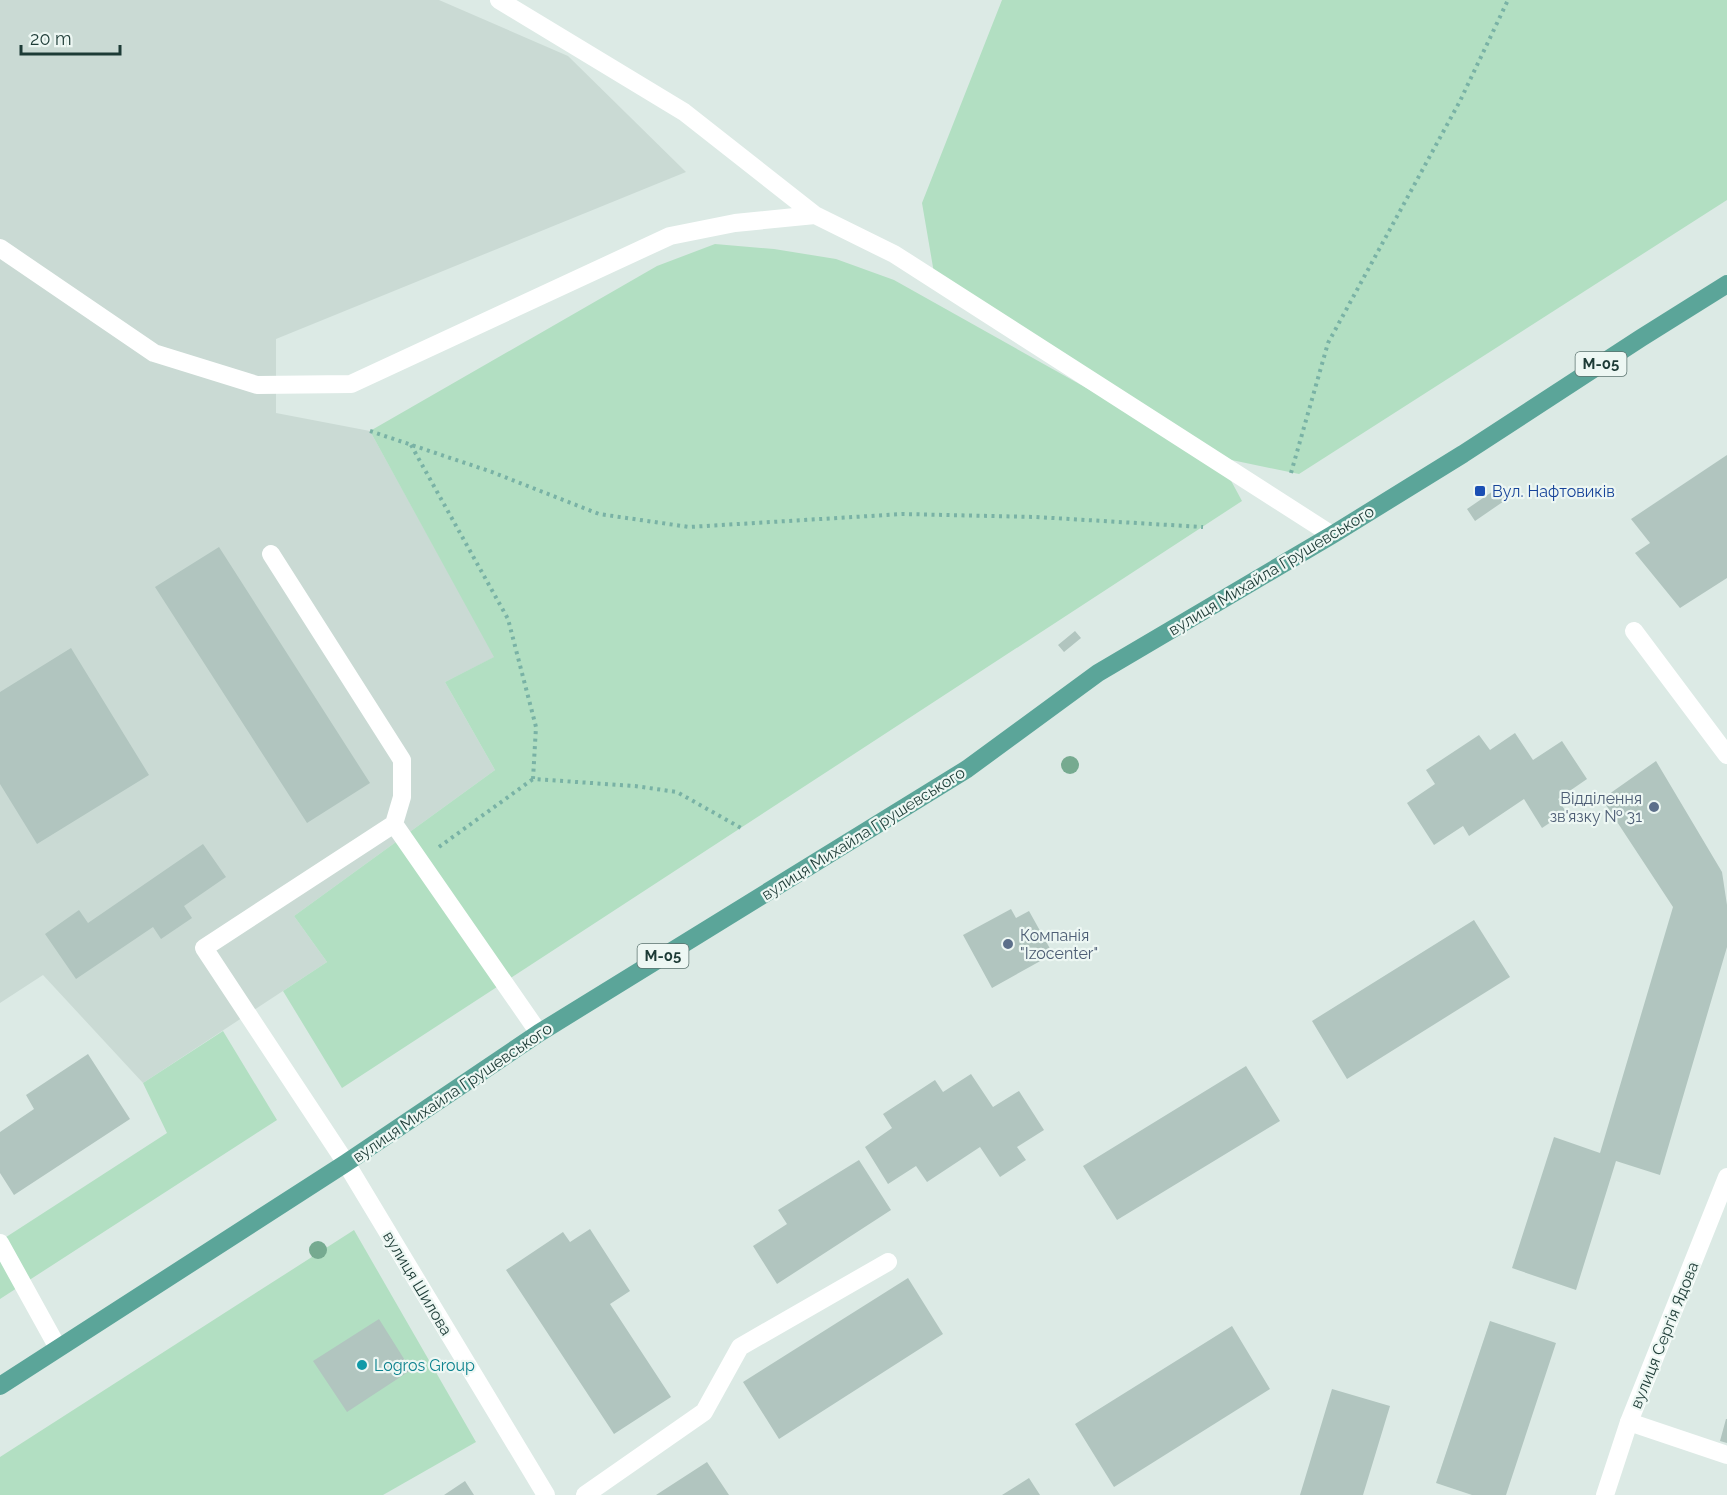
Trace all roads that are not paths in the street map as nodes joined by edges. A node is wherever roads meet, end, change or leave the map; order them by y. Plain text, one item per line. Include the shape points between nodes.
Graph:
1 (499, 0) edge
2 (815, 215) junction
3 (0, 248) edge
4 (1727, 284) edge
5 (1332, 535) junction
6 (271, 554) dead end
7 (1634, 631) dead end
8 (1727, 755) edge
9 (394, 824) junction
10 (539, 1033) junction
11 (346, 1163) junction
12 (1726, 1184) edge
13 (0, 1243) edge
14 (888, 1262) dead end
15 (58, 1348) junction
16 (0, 1386) edge
17 (1629, 1422) junction
18 (1727, 1455) edge
19 (546, 1495) edge
20 (585, 1495) edge
21 (1605, 1495) edge

1 - 2 street via 684,112
2 - 3 street via 735,223 670,236 351,384 257,385 154,353
2 - 5 street via 894,254
4 - 5 main road, вулиця Михайла Грушевського / М-05
5 - 10 main road, вулиця Михайла Грушевського / М-05 via 1098,673 967,769
6 - 9 street via 402,760 402,797
7 - 8 street
9 - 10 street
9 - 11 street, вулиця Шилова via 204,948
10 - 11 main road, вулиця Михайла Грушевського / М-05
11 - 15 main road, вулиця Михайла Грушевського / М-05
11 - 19 street, вулиця Шилова
12 - 17 street, вулиця Сергія Ядова
13 - 15 street
14 - 20 street via 740,1347 704,1412
15 - 16 main road, вулиця Михайла Грушевського / М-05
17 - 18 street
17 - 21 street, вулиця Сергія Ядова

